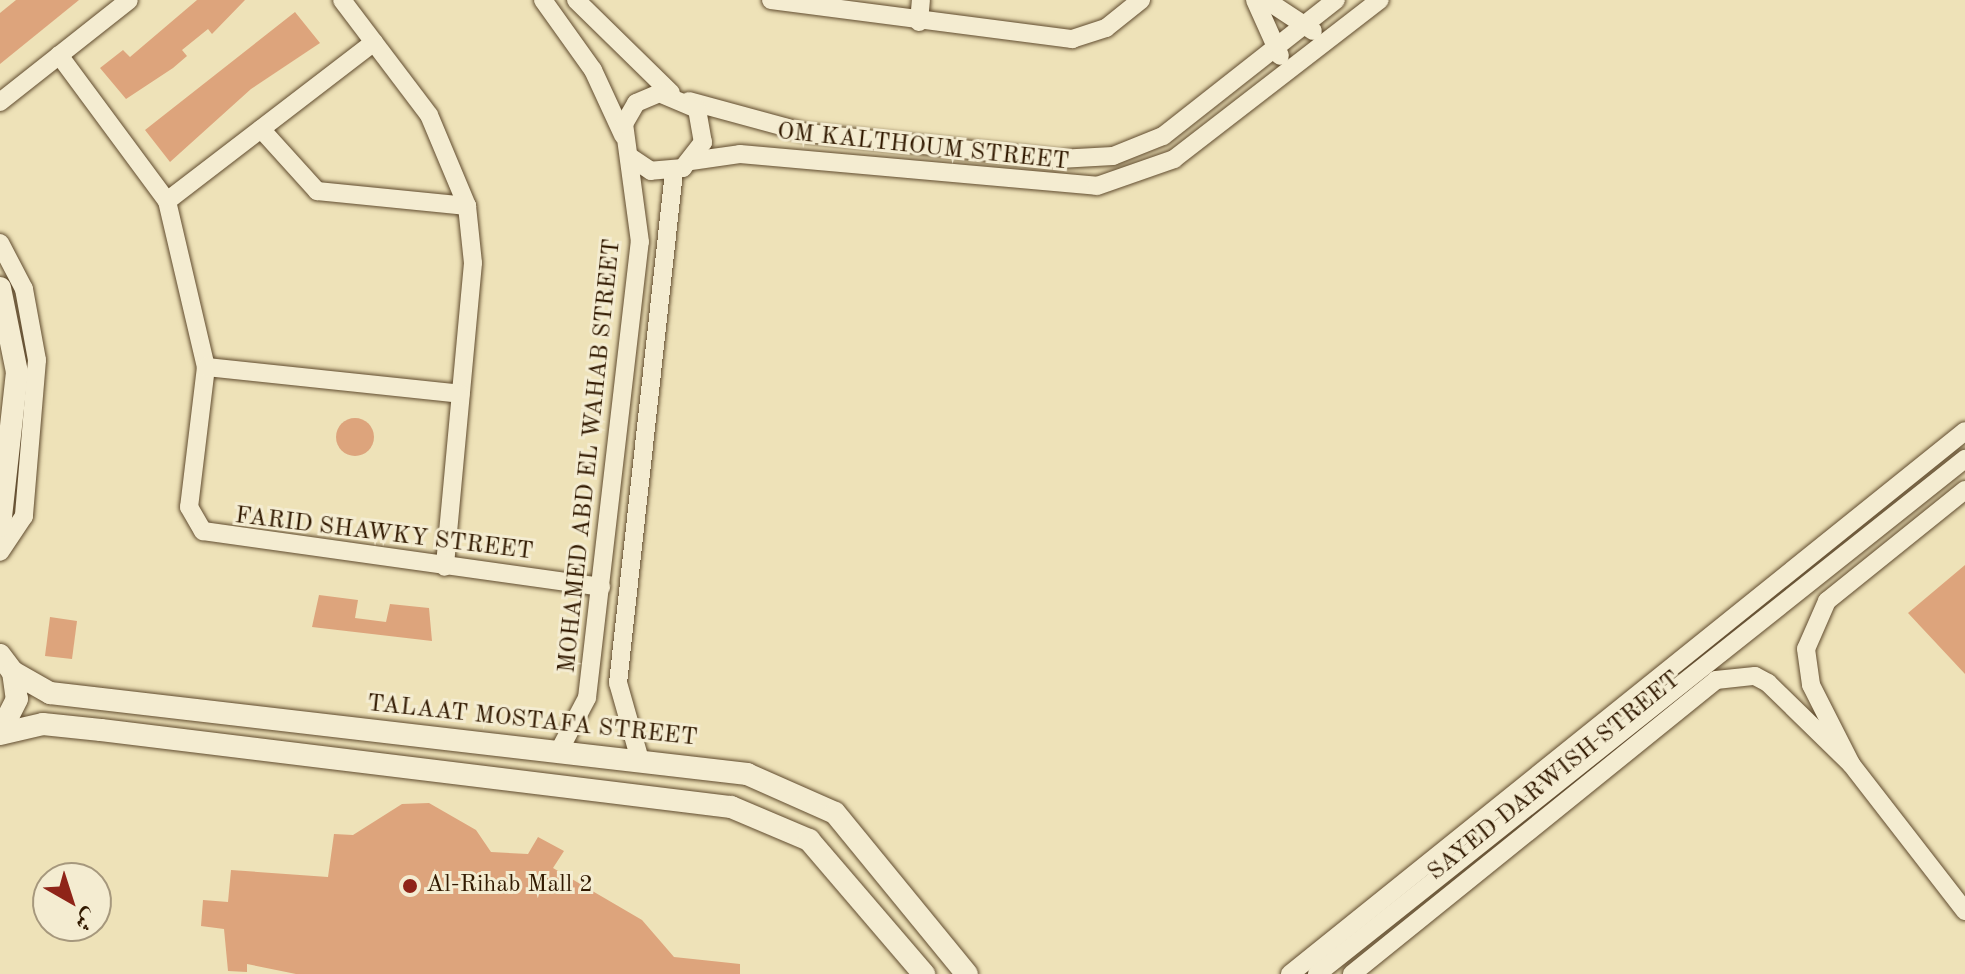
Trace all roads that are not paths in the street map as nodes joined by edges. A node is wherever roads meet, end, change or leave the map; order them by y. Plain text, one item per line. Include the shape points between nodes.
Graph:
1 (129, 0) edge
2 (342, 0) edge
3 (543, 0) edge
4 (576, 0) edge
5 (771, 0) edge
6 (921, 0) edge
7 (1141, 0) edge
8 (1255, 0) edge
9 (1266, 0) edge
10 (1336, 0) edge
11 (1380, 0) edge
12 (919, 22) junction
13 (1307, 23) junction
14 (374, 42) junction
15 (1323, 44) junction
16 (1275, 49) junction
17 (59, 55) junction
18 (1291, 70) junction
19 (671, 93) junction
20 (689, 101) junction
21 (0, 102) edge
22 (261, 129) junction
23 (623, 136) junction
24 (632, 158) junction
25 (691, 161) junction
26 (674, 172) junction
27 (167, 201) junction
28 (467, 206) junction
29 (0, 243) edge
30 (0, 288) edge
31 (206, 367) junction
32 (461, 394) junction
33 (1965, 431) edge
34 (1936, 454) junction
35 (1965, 459) edge
36 (1949, 471) junction
37 (1965, 490) edge
38 (0, 526) edge
39 (0, 552) edge
40 (445, 567) junction
41 (601, 587) junction
42 (1762, 605) junction
43 (6, 663) edge
44 (0, 733) edge
45 (559, 751) junction
46 (640, 760) junction
47 (1551, 763) junction
48 (1851, 764) junction
49 (1564, 779) junction
50 (918, 909) junction
51 (1965, 911) edge
52 (890, 932) junction
53 (924, 974) edge
54 (967, 974) edge
55 (1290, 974) edge
56 (1317, 974) edge
57 (1352, 974) edge

1 - 17 street
2 - 14 street
3 - 23 street via 593,70
4 - 19 street
5 - 12 street
6 - 12 street
7 - 12 street via 1106,28 1072,39
8 - 16 street
9 - 13 street
10 - 13 street, OM KALTHOUM STREET
11 - 15 street, OM KALTHOUM STREET
13 - 15 street
13 - 16 street, OM KALTHOUM STREET
14 - 22 street
14 - 28 street via 445,144
15 - 18 street, OM KALTHOUM STREET
16 - 18 street
16 - 20 street, OM KALTHOUM STREET via 1163,136 1086,160 807,133
17 - 21 street
17 - 27 street, FARID SHAWKY STREET
18 - 25 street, OM KALTHOUM STREET via 1174,159 1097,186 740,154
19 - 20 street
19 - 23 street via 636,103
20 - 25 street via 704,131
22 - 27 street
22 - 28 street via 317,191
23 - 24 street
24 - 26 street via 651,171
24 - 41 street, MOHAMED ABD EL WAHAB STREET via 640,242
25 - 26 street
26 - 46 street via 618,683
27 - 31 street, FARID SHAWKY STREET
28 - 32 street via 473,263
29 - 39 street via 24,289 37,360 24,516
30 - 38 street via 17,372
31 - 32 street
31 - 40 street, FARID SHAWKY STREET via 189,507 203,531
32 - 40 street
33 - 34 street
34 - 36 street
34 - 42 street
35 - 36 street, SAYED DARWISH STREET
36 - 42 street, SAYED DARWISH STREET
37 - 48 street via 1836,591 1813,624 1806,649 1811,685
40 - 41 street, FARID SHAWKY STREET
41 - 45 street, MOHAMED ABD EL WAHAB STREET via 587,698
42 - 47 street
42 - 49 street, SAYED DARWISH STREET
43 - 44 street via 17,699
43 - 45 street, TALAAT MOSTAFA STREET via 50,693
44 - 52 street via 43,724 731,807 809,840
45 - 46 street, TALAAT MOSTAFA STREET
46 - 50 street, TALAAT MOSTAFA STREET via 747,774 808,795 843,820
47 - 49 street
47 - 55 street
48 - 51 street
48 - 57 street, SAYED DARWISH STREET via 1768,683 1740,675 1716,680
49 - 56 street, SAYED DARWISH STREET
50 - 52 street
50 - 54 street, TALAAT MOSTAFA STREET
52 - 53 street

